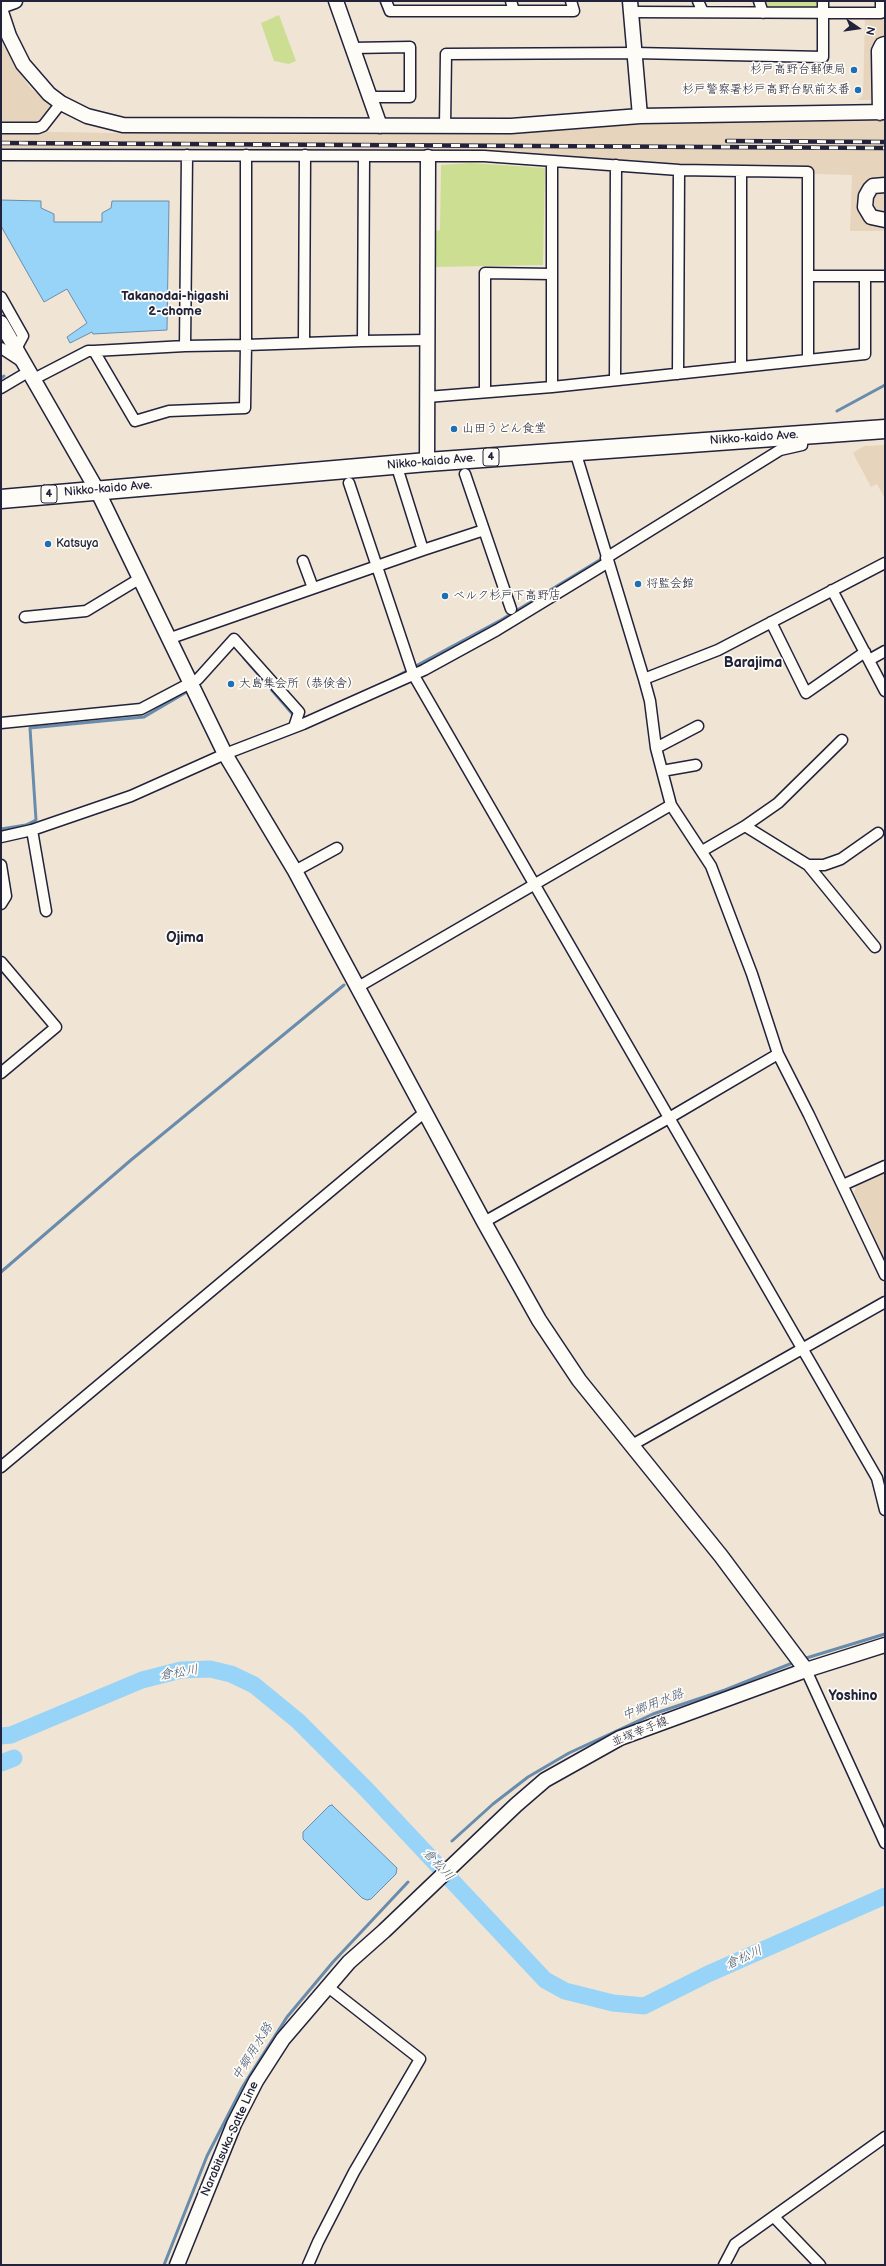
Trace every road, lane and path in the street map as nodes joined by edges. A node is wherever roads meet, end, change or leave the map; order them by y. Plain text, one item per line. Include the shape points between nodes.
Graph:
1 (15, 1) edge
2 (336, 1) edge
3 (386, 1) edge
4 (448, 1) edge
5 (511, 1) edge
6 (571, 1) edge
7 (698, 1) edge
8 (759, 1) edge
9 (823, 1) edge
10 (881, 1) edge
11 (1, 6) edge
12 (631, 7) edge
13 (451, 11) junction
14 (514, 11) junction
15 (1, 12) edge
16 (703, 12) junction
17 (763, 13) junction
18 (823, 13) junction
19 (885, 44) edge
20 (352, 48) junction
21 (635, 53) junction
22 (882, 77) edge
23 (370, 97) junction
24 (61, 103) junction
25 (882, 113) edge
26 (640, 116) junction
27 (380, 126) junction
28 (446, 126) junction
29 (1, 128) edge
30 (1, 155) edge
31 (187, 155) junction
32 (246, 155) junction
33 (305, 156) junction
34 (364, 156) junction
35 (428, 157) junction
36 (552, 161) junction
37 (616, 165) junction
38 (679, 170) junction
39 (741, 172) junction
40 (885, 185) edge
41 (885, 220) edge
42 (552, 274) junction
43 (808, 276) junction
44 (865, 276) junction
45 (885, 276) edge
46 (1, 297) edge
47 (1, 323) edge
48 (427, 340) junction
49 (363, 341) junction
50 (304, 342) junction
51 (246, 345) junction
52 (185, 346) junction
53 (1, 348) edge
54 (94, 351) junction
55 (808, 360) junction
56 (24, 365) junction
57 (741, 367) junction
58 (678, 374) junction
59 (615, 380) junction
60 (552, 387) junction
61 (1, 388) edge
62 (485, 392) junction
63 (427, 397) junction
64 (885, 429) edge
65 (803, 434) junction
66 (575, 451) junction
67 (427, 462) junction
68 (396, 464) junction
69 (465, 474) dead end
70 (349, 483) dead end
71 (96, 490) junction
72 (1, 499) edge
73 (484, 530) junction
74 (423, 550) junction
75 (303, 560) dead end
76 (606, 561) junction
77 (885, 563) edge
78 (377, 565) junction
79 (139, 579) junction
80 (313, 588) junction
81 (832, 590) junction
82 (511, 609) dead end
83 (25, 617) dead end
84 (771, 622) junction
85 (168, 639) junction
86 (885, 651) edge
87 (867, 656) junction
88 (414, 674) junction
89 (644, 679) junction
90 (190, 683) junction
91 (885, 691) edge
92 (1, 723) edge
93 (698, 726) dead end
94 (294, 727) junction
95 (842, 740) dead end
96 (656, 748) junction
97 (225, 754) junction
98 (696, 765) dead end
99 (662, 771) junction
100 (671, 805) junction
101 (745, 826) junction
102 (32, 830) junction
103 (878, 833) dead end
104 (1, 837) edge
105 (337, 848) dead end
106 (702, 852) junction
107 (1, 865) edge
108 (808, 865) junction
109 (295, 871) junction
110 (534, 884) junction
111 (1, 904) edge
112 (46, 911) dead end
113 (875, 947) dead end
114 (1, 962) edge
115 (358, 987) junction
116 (778, 1054) junction
117 (1, 1073) edge
118 (425, 1112) junction
119 (669, 1118) junction
120 (885, 1166) edge
121 (843, 1185) junction
122 (484, 1222) junction
123 (885, 1274) edge
124 (885, 1302) edge
125 (802, 1348) junction
126 (632, 1445) junction
127 (1, 1467) edge
128 (885, 1510) edge
129 (885, 1645) edge
130 (806, 1670) junction
131 (885, 1842) edge
132 (433, 1885) joint
133 (328, 1986) junction
134 (885, 2137) edge
135 (774, 2217) junction
136 (177, 2265) edge
137 (308, 2265) edge
138 (724, 2265) edge
139 (820, 2265) edge

1 - 11 street
2 - 20 street
3 - 13 street via 390,11
4 - 13 street
5 - 14 street
6 - 14 street via 574,11
7 - 16 street
8 - 17 street
9 - 18 street
10 - 18 street via 881,13
12 - 16 street
12 - 21 street
13 - 14 street
15 - 24 street via 23,64
16 - 17 street
17 - 18 street
18 - 21 street via 823,57
19 - 22 street via 879,50
20 - 23 street
20 - 23 street via 410,47 410,97
21 - 26 street
21 - 28 street via 446,54
22 - 25 street
23 - 27 street
24 - 27 street via 87,116 123,126
24 - 29 street via 45,125 38,128
25 - 26 street
26 - 28 street via 511,126
27 - 28 street
30 - 31 street
31 - 32 street
31 - 52 street
32 - 33 street
32 - 51 street
33 - 34 street
33 - 50 street
34 - 35 street
34 - 49 street
35 - 36 street via 484,156
35 - 48 street
36 - 37 street
36 - 42 street
37 - 38 street
37 - 59 street
38 - 39 street
38 - 58 street
39 - 43 street via 808,172
39 - 57 street
40 - 41 street via 870,188 865,207 871,217
42 - 60 street
42 - 62 street via 485,273
43 - 44 street
43 - 55 street
44 - 45 street
44 - 55 street via 865,354
46 - 56 street via 23,336
47 - 56 street
48 - 49 street
48 - 63 street
49 - 50 street
50 - 51 street
51 - 52 street
51 - 54 street via 246,408 169,411 135,421
52 - 54 street
53 - 56 street
54 - 56 street
55 - 57 street
56 - 61 street
56 - 71 street
57 - 58 street
58 - 59 street
59 - 60 street
60 - 62 street
62 - 63 street
63 - 67 street
64 - 65 highway, Nikko-kaido Ave. / 4
65 - 66 highway, Nikko-kaido Ave. / 4
65 - 76 street via 802,445 780,450
66 - 67 highway, Nikko-kaido Ave. / 4
66 - 76 street
67 - 68 highway, Nikko-kaido Ave. / 4
68 - 71 highway, Nikko-kaido Ave. / 4
68 - 74 street
69 - 73 street
70 - 78 street
71 - 72 highway, Nikko-kaido Ave. / 4
71 - 79 street
73 - 74 street
73 - 82 street
74 - 78 street
75 - 80 street
76 - 88 street via 497,630
76 - 89 street
77 - 81 street
78 - 80 street
78 - 88 street
79 - 83 street via 86,611
79 - 85 street
80 - 85 street
81 - 84 street
81 - 87 street
84 - 87 street via 806,693
84 - 89 street via 718,650
85 - 90 street
86 - 87 street
87 - 91 street
88 - 94 street
88 - 110 street
89 - 96 street via 650,701
90 - 92 street via 141,709
90 - 94 street via 198,679 234,639 299,712
90 - 97 street
93 - 96 street
94 - 97 street
95 - 101 street via 778,803
96 - 99 street
97 - 102 street via 131,796
97 - 109 street
98 - 99 street
99 - 100 street
100 - 106 street
100 - 110 street
101 - 106 street
101 - 108 street
102 - 104 street
102 - 112 street
103 - 108 street via 841,859 824,865
105 - 109 street
106 - 116 street via 711,866 752,974
107 - 111 street via 6,896
108 - 113 street
109 - 115 street
110 - 115 street
110 - 119 street
114 - 117 street via 56,1027
115 - 118 street
116 - 119 street
116 - 121 street
118 - 122 street
118 - 127 street
119 - 122 street
119 - 125 street
120 - 121 street
121 - 123 street
122 - 126 street via 553,1342 579,1380
124 - 125 street
125 - 126 street
125 - 128 street via 877,1478
126 - 130 street via 721,1556
129 - 130 street, 並塚幸手線
130 - 131 street
130 - 132 street, 並塚幸手線 via 620,1738 576,1761 545,1780
132 - 133 street, Narabitsuka-Satte Line via 349,1962
133 - 136 street, Narabitsuka-Satte Line via 283,2039 256,2081 234,2124
133 - 137 street via 420,2059 354,2172
134 - 135 street
135 - 138 street via 735,2244
135 - 139 street

